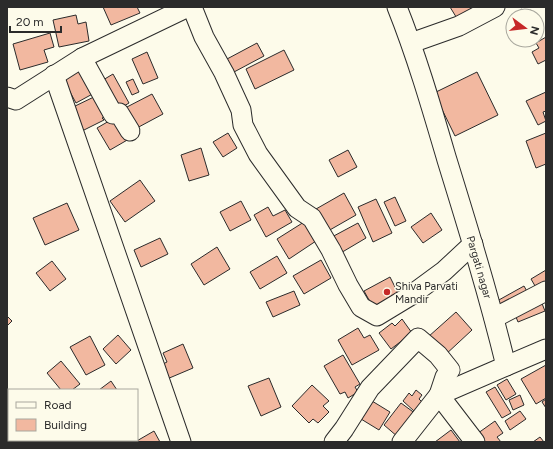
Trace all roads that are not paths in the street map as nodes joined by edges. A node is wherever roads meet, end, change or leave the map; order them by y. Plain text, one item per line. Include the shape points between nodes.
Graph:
1 (188, 7) edge
2 (192, 7) edge
3 (397, 7) edge
4 (495, 7) edge
5 (411, 43) junction
6 (82, 58) junction
7 (54, 75) junction
8 (7, 97) edge
9 (130, 130) dead end
10 (473, 244) junction
11 (546, 291) edge
12 (494, 318) junction
13 (546, 349) edge
14 (506, 366) junction
15 (439, 395) junction
16 (182, 442) edge
17 (334, 442) edge
18 (402, 442) edge
19 (475, 442) edge

1 - 6 street
2 - 10 street via 204,37 224,72 241,110 243,125 258,154 297,208 312,218 361,307 377,316 444,271
3 - 5 street, Pargati nagar
4 - 5 street via 458,26
5 - 10 street, Pargati nagar
6 - 7 street
6 - 9 street via 113,114 120,113
7 - 8 street via 16,100
7 - 16 street
10 - 12 street, Pargati nagar
11 - 12 street
12 - 14 street, Pargati nagar
13 - 14 street
14 - 15 street
15 - 17 street via 450,370 438,355 418,338 370,388
15 - 18 street
15 - 19 street

